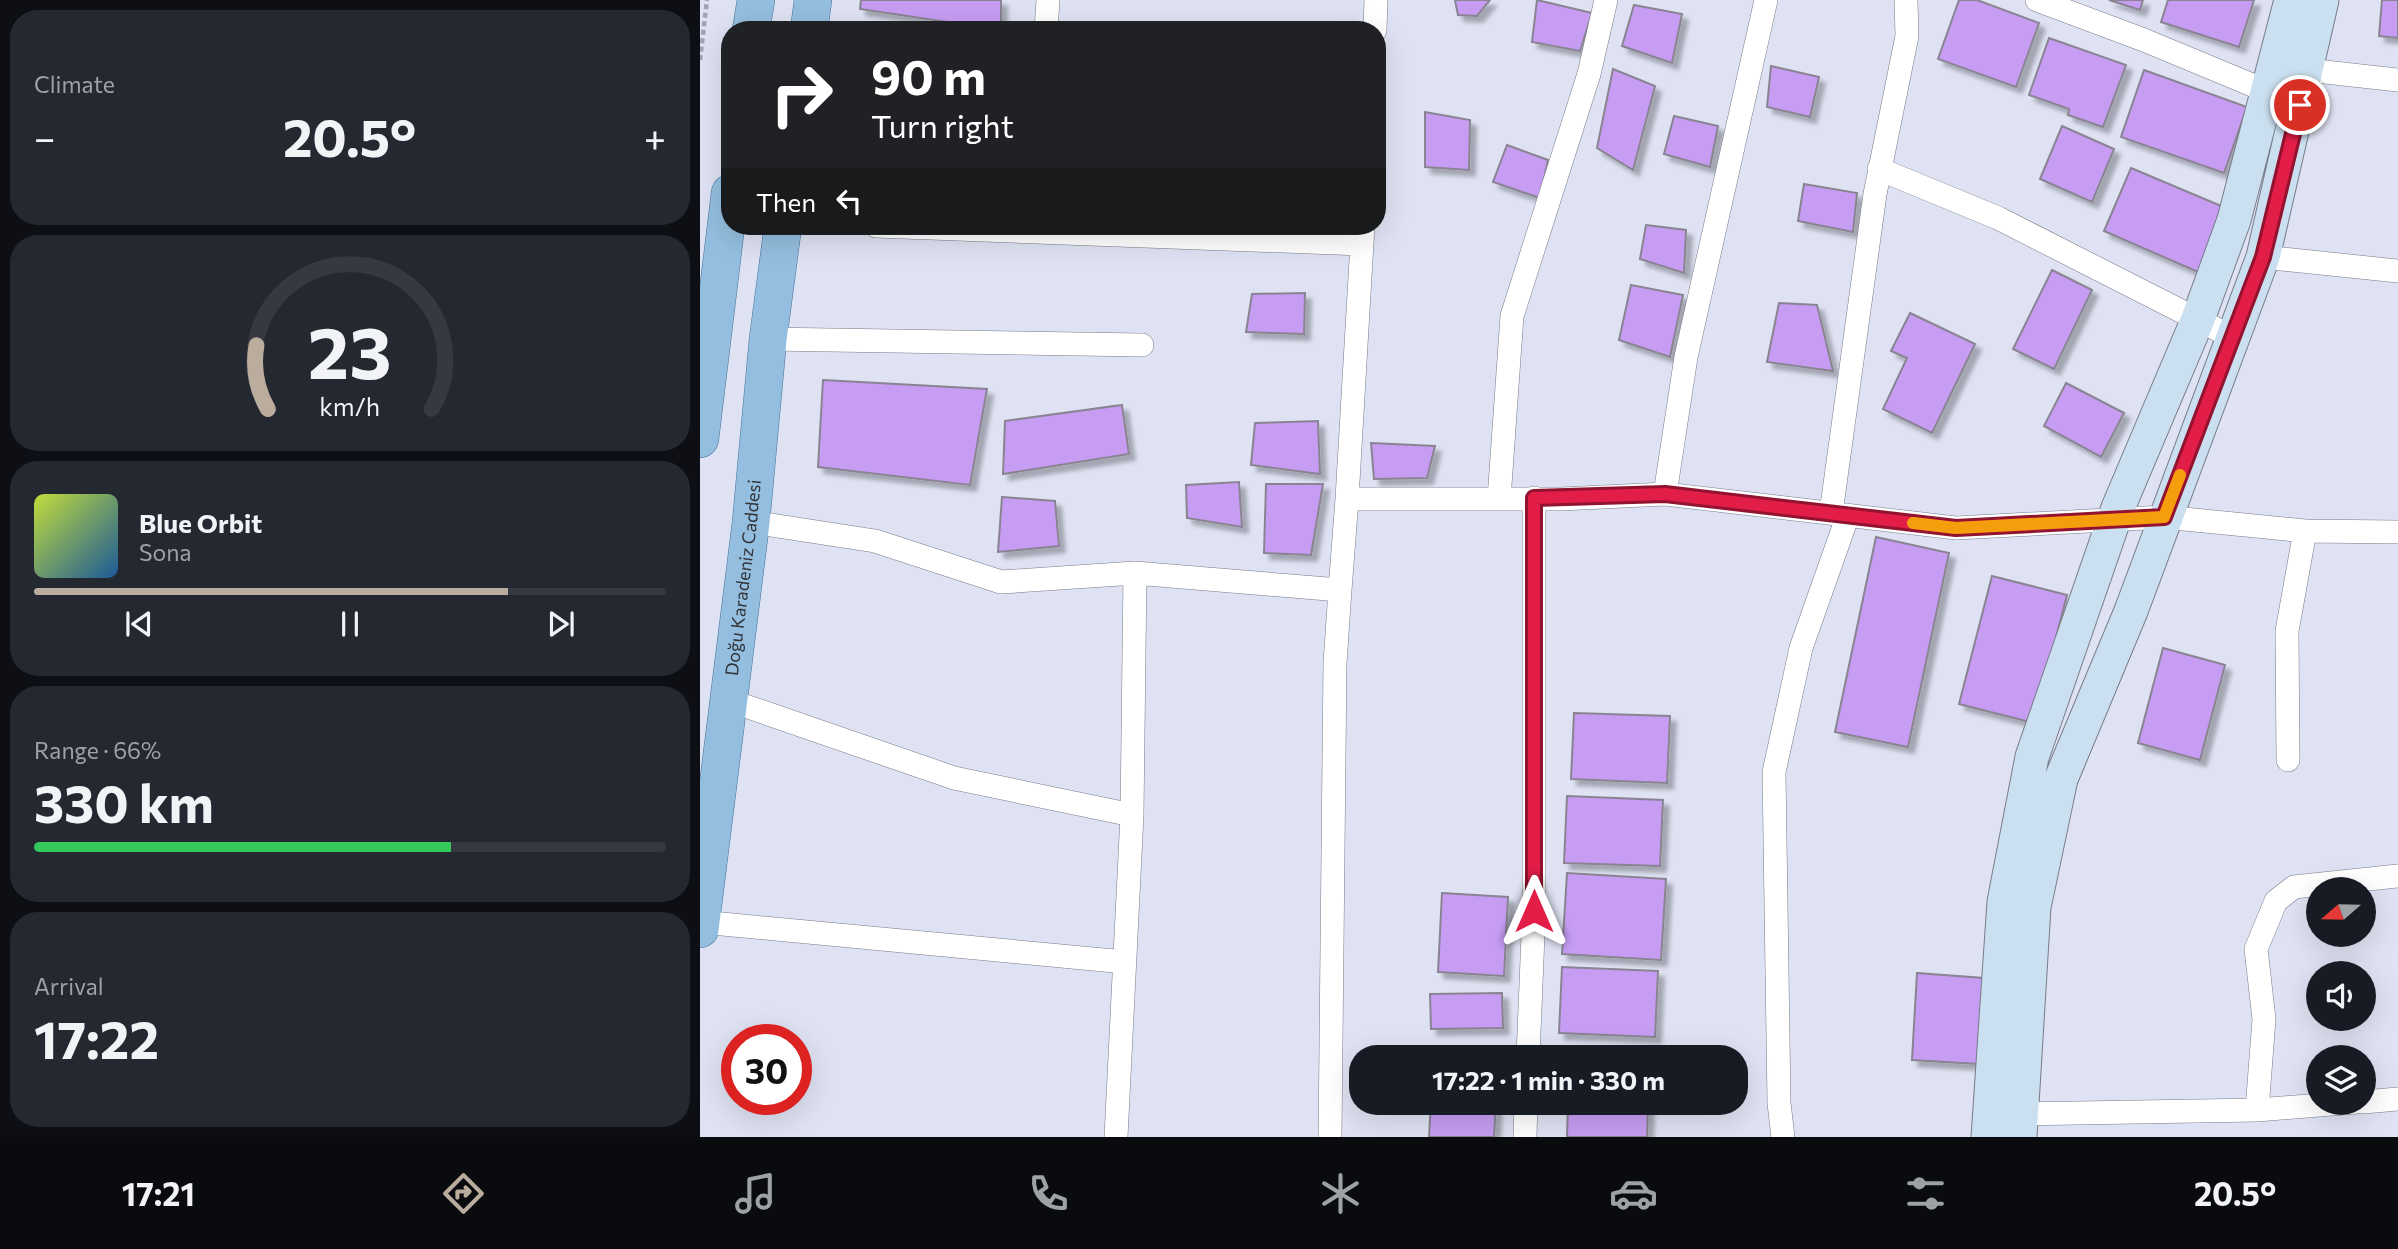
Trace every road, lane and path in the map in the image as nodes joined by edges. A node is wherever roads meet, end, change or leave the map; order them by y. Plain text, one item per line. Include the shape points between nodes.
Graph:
1 (707, 0) edge
2 (756, 0) edge
3 (813, 0) edge
4 (1048, 0) edge
5 (1376, 0) edge
6 (1606, 0) edge
7 (1766, 0) edge
8 (1906, 0) edge
9 (2037, 0) edge
10 (2291, 0) edge
11 (2322, 0) edge
12 (752, 21) edge
13 (810, 21) edge
14 (1047, 21) edge
15 (1375, 21) edge
16 (700, 61) edge
17 (2307, 70) junction
18 (2398, 80) edge
19 (2267, 91) junction
20 (2300, 105) junction
21 (1879, 169) junction
22 (725, 235) edge
23 (782, 235) edge
24 (1363, 235) edge
25 (2263, 257) junction
26 (2398, 271) edge
27 (2198, 319) junction
28 (2232, 337) junction
29 (768, 339) junction
30 (1142, 345) dead end
31 (700, 439) edge
32 (1665, 494) junction
33 (1534, 498) junction
34 (1347, 499) junction
35 (1499, 499) junction
36 (1839, 514) junction
37 (2164, 517) junction
38 (2115, 520) junction
39 (751, 522) junction
40 (2305, 531) junction
41 (2398, 532) edge
42 (1135, 573) junction
43 (1340, 590) junction
44 (728, 700) junction
45 (2288, 760) dead end
46 (1132, 816) junction
47 (2398, 876) edge
48 (701, 922) edge
49 (700, 929) edge
50 (1125, 962) junction
51 (1528, 1045) edge
52 (2398, 1099) edge
53 (2376, 1101) edge
54 (2306, 1106) edge
55 (2257, 1110) junction
56 (1526, 1115) edge
57 (2020, 1125) edge
58 (1116, 1137) edge
59 (1330, 1137) edge
60 (1525, 1137) edge
61 (1783, 1137) edge
62 (1988, 1137) edge

1 - 16 path
2 - 12 main road
3 - 13 main road
4 - 14 street
5 - 15 street
6 - 35 street via 1589,74 1511,316
7 - 32 street via 1692,332
8 - 21 street via 1907,36
9 - 19 street
10 - 19 main road
11 - 17 main road
17 - 18 street
17 - 20 main road
19 - 20 street
19 - 27 main road via 2234,220
20 - 25 main road
21 - 27 street via 1998,218
21 - 36 street
22 - 31 main road
23 - 29 main road, Doğu Karadeniz Caddesi
24 - 34 street
25 - 26 street
25 - 28 main road
27 - 28 street
27 - 38 main road
28 - 37 main road
29 - 30 street
29 - 39 main road, Doğu Karadeniz Caddesi
32 - 33 street
32 - 36 street
33 - 35 street
33 - 51 street via 1534,911
34 - 35 street
34 - 43 street
36 - 38 street via 1956,528
36 - 61 street via 1801,648 1774,772
37 - 38 street
37 - 40 street
37 - 57 main road via 2131,611 2061,779 2034,907
38 - 62 main road via 2032,757 2004,902
39 - 42 street via 875,541 1001,582
39 - 44 main road, Doğu Karadeniz Caddesi
40 - 41 street
40 - 45 street via 2287,631
42 - 43 street
42 - 46 street
43 - 59 street via 1335,663
44 - 46 street via 954,778
44 - 48 main road, Doğu Karadeniz Caddesi
46 - 50 street
47 - 55 street via 2294,887 2276,901 2256,949 2264,1019
48 - 49 main road, Doğu Karadeniz Caddesi
48 - 50 street
50 - 58 street
52 - 53 street
54 - 55 street
55 - 57 street
56 - 60 street

